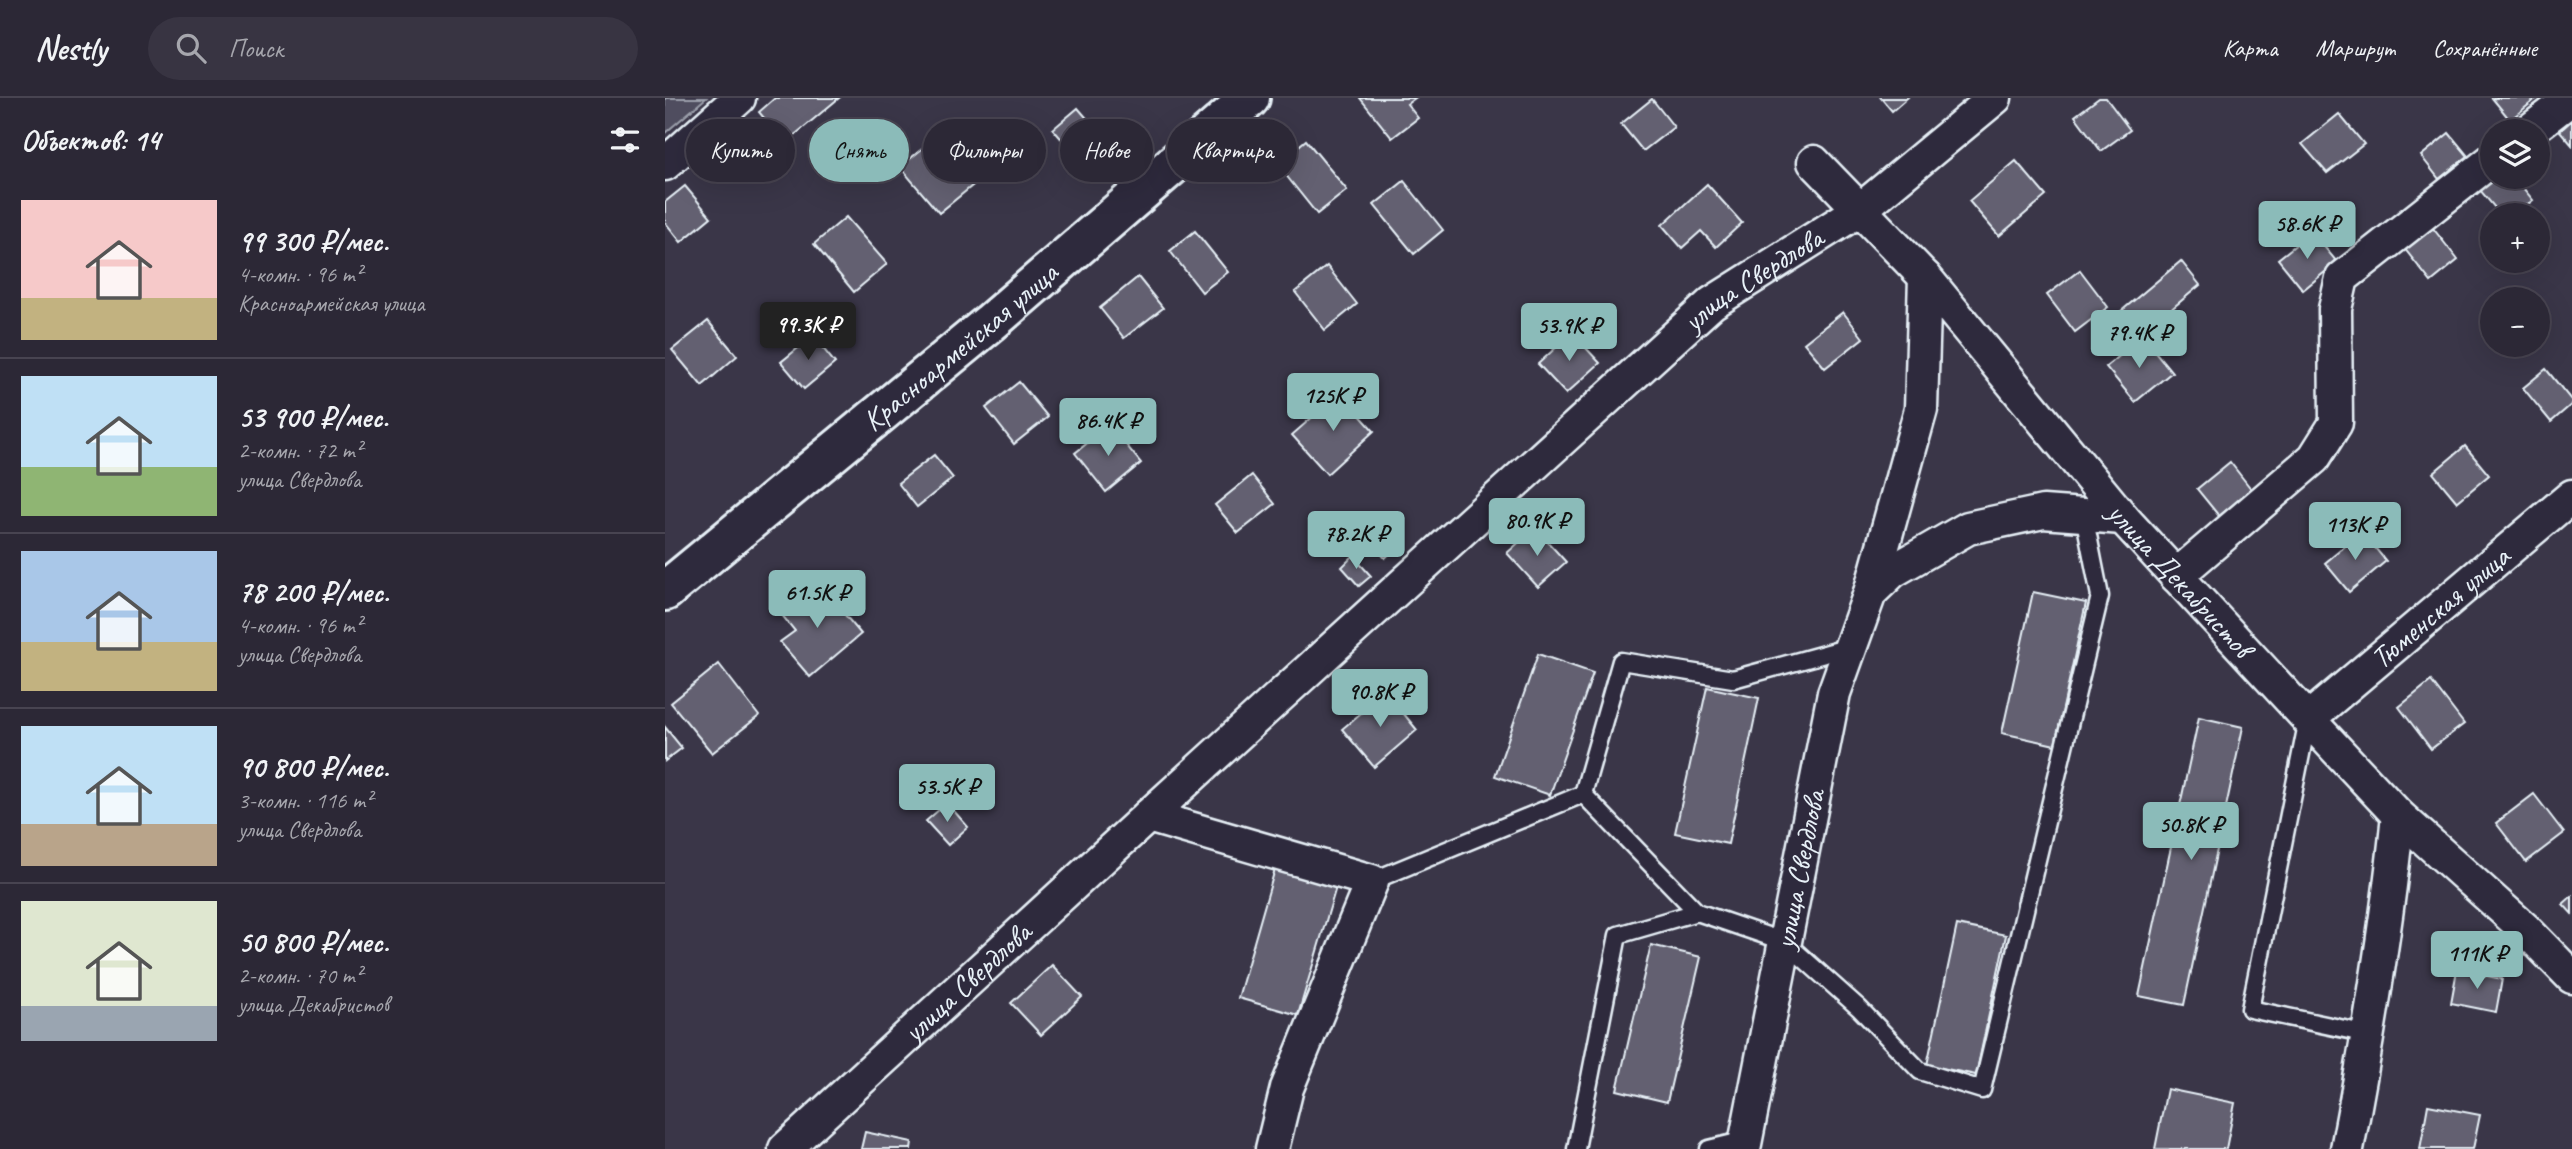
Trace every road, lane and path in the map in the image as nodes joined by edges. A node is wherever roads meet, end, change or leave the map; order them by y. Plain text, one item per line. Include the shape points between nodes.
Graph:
1 (739, 98) edge
2 (1250, 98) edge
3 (1995, 98) edge
4 (2572, 98) edge
5 (2545, 119) edge
6 (1814, 162) dead end
7 (665, 164) edge
8 (2480, 169) edge
9 (1861, 209) junction
10 (1925, 277) junction
11 (2572, 496) edge
12 (2084, 515) junction
13 (2123, 518) junction
14 (2176, 576) junction
15 (665, 591) edge
16 (1870, 593) junction
17 (1850, 647) junction
18 (2308, 719) junction
19 (1583, 793) junction
20 (2398, 815) junction
21 (1148, 816) junction
22 (1372, 881) junction
23 (1697, 912) junction
24 (1785, 942) junction
25 (2572, 977) edge
26 (2368, 1034) junction
27 (1745, 1144) edge
28 (785, 1149) edge
29 (1272, 1149) edge
30 (1576, 1149) edge
31 (1709, 1149) edge
32 (2347, 1149) edge

1 - 7 street
2 - 15 main road, Красноармейская улица via 990,323
3 - 9 street, улица Свердлова
4 - 5 street
6 - 9 street, улица Декабристов
8 - 14 street via 2342,278 2335,309 2336,423 2313,458
9 - 10 street, улица Декабристов
9 - 21 street, улица Свердлова via 1712,303
10 - 13 street, улица Декабристов
10 - 16 street, улица Свердлова via 1921,409
11 - 18 street, Тюменская улица
12 - 13 street, улица Свердлова
12 - 16 street, улица Свердлова via 2043,512 1968,528 1893,571
12 - 24 lane via 2101,596 1982,1090 1920,1071
13 - 14 street, улица Декабристов
14 - 18 street, улица Декабристов
16 - 17 street, улица Свердлова
17 - 19 lane via 1733,679 1621,661
17 - 24 street, улица Свердлова via 1834,693
18 - 20 street, улица Декабристов
18 - 26 lane via 2250,1009
19 - 22 lane
19 - 23 lane
20 - 25 street, улица Декабристов
20 - 26 street
21 - 22 street
21 - 28 street, улица Свердлова
22 - 29 street via 1287,1088
23 - 24 lane
23 - 30 lane via 1618,935
24 - 27 street, улица Свердлова
26 - 32 street
27 - 31 lane

